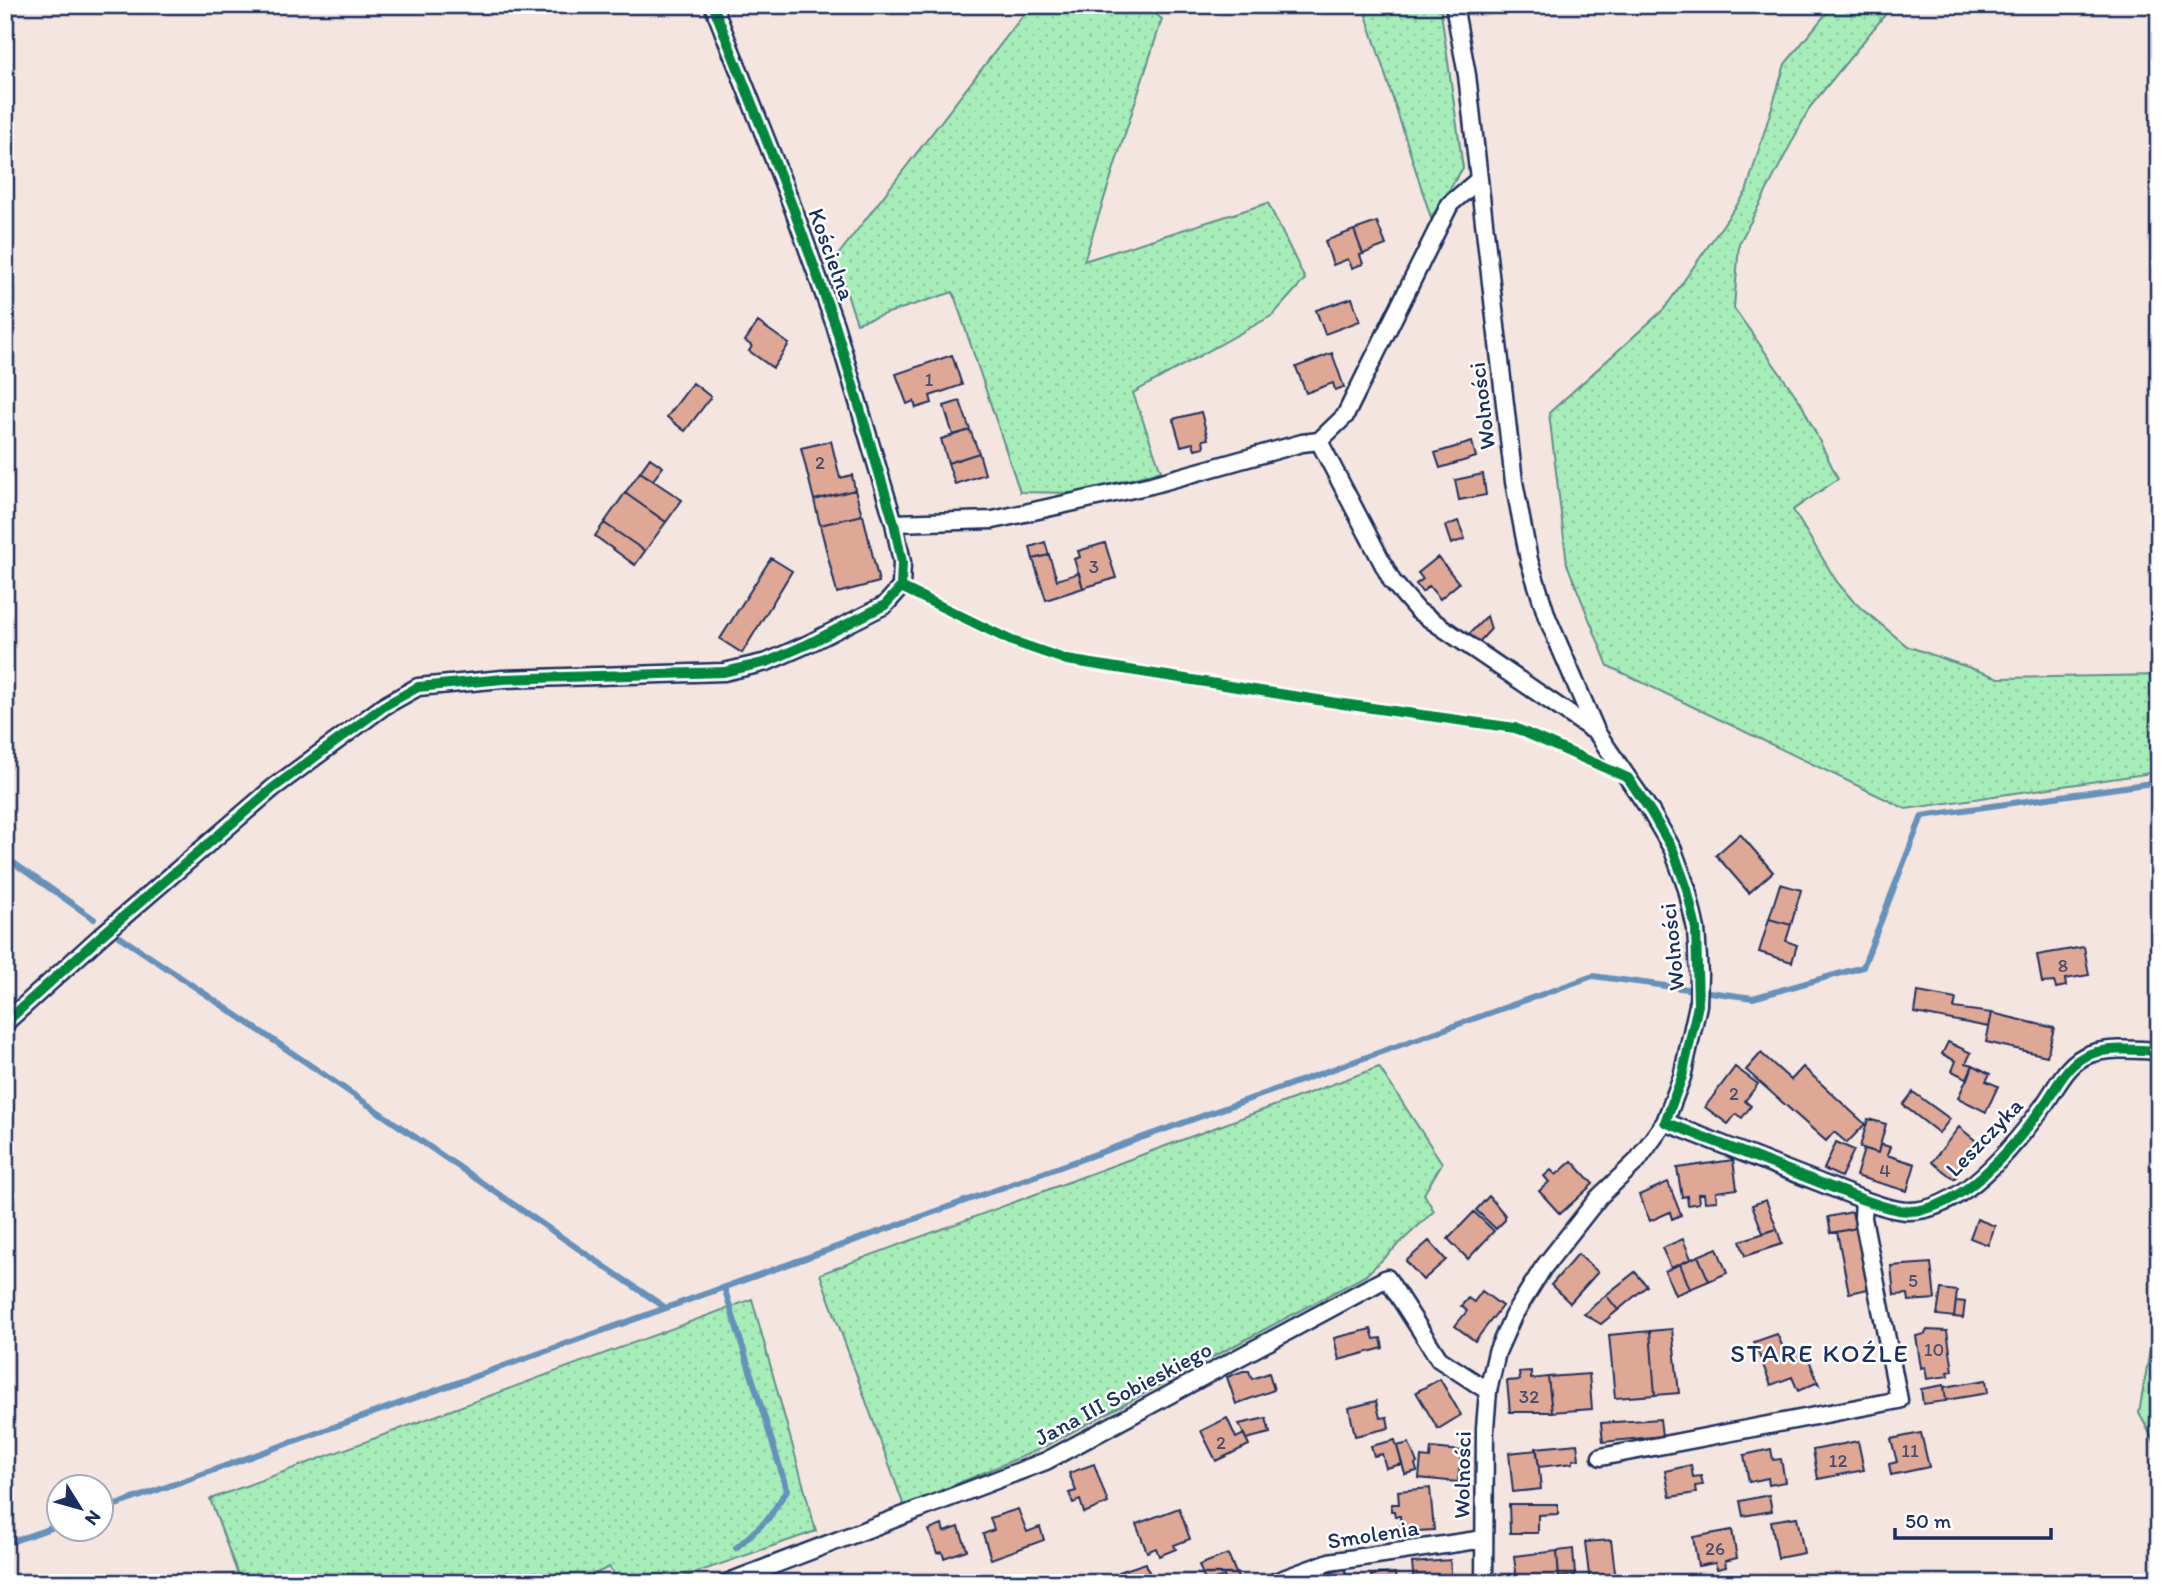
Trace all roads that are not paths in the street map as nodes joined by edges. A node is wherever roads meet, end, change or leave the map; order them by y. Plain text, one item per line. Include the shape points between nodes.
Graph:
1 (713, 5) edge
2 (1454, 5) edge
3 (1477, 181) junction
4 (1319, 441) junction
5 (894, 523) junction
6 (1597, 733) junction
7 (5, 1023) edge
8 (2159, 1051) edge
9 (1665, 1122) junction
10 (1864, 1200) junction
11 (1488, 1391) junction
12 (1601, 1457) dead end
13 (1484, 1539) junction
14 (726, 1583) edge
15 (1272, 1583) edge
16 (1484, 1583) edge

1 - 5 street, Kościelna via 835,325
2 - 3 street, Wolności
3 - 4 street via 1450,204 1345,416
3 - 6 street, Wolności via 1514,482 1529,560 1546,617
4 - 5 street via 993,520
4 - 6 street via 1392,580 1418,611
5 - 7 street, Kościelna via 902,562 901,587 885,605 767,662 724,672 503,679 418,687 384,706 273,789
6 - 9 street, Wolności via 1673,850 1696,929 1698,1005 1682,1077
8 - 10 street, Leszczyka via 2090,1054 2076,1063 2018,1138 1958,1195 1913,1211
9 - 10 street, Leszczyka
9 - 11 street, Wolności via 1637,1161 1600,1197 1543,1268 1513,1316 1497,1352
10 - 12 street via 1863,1218 1899,1400
11 - 13 street, Wolności
11 - 14 street, Jana III Sobieskiego via 1439,1359 1387,1278 1046,1461
13 - 15 street, Smolenia via 1329,1562
13 - 16 street, Wolności

